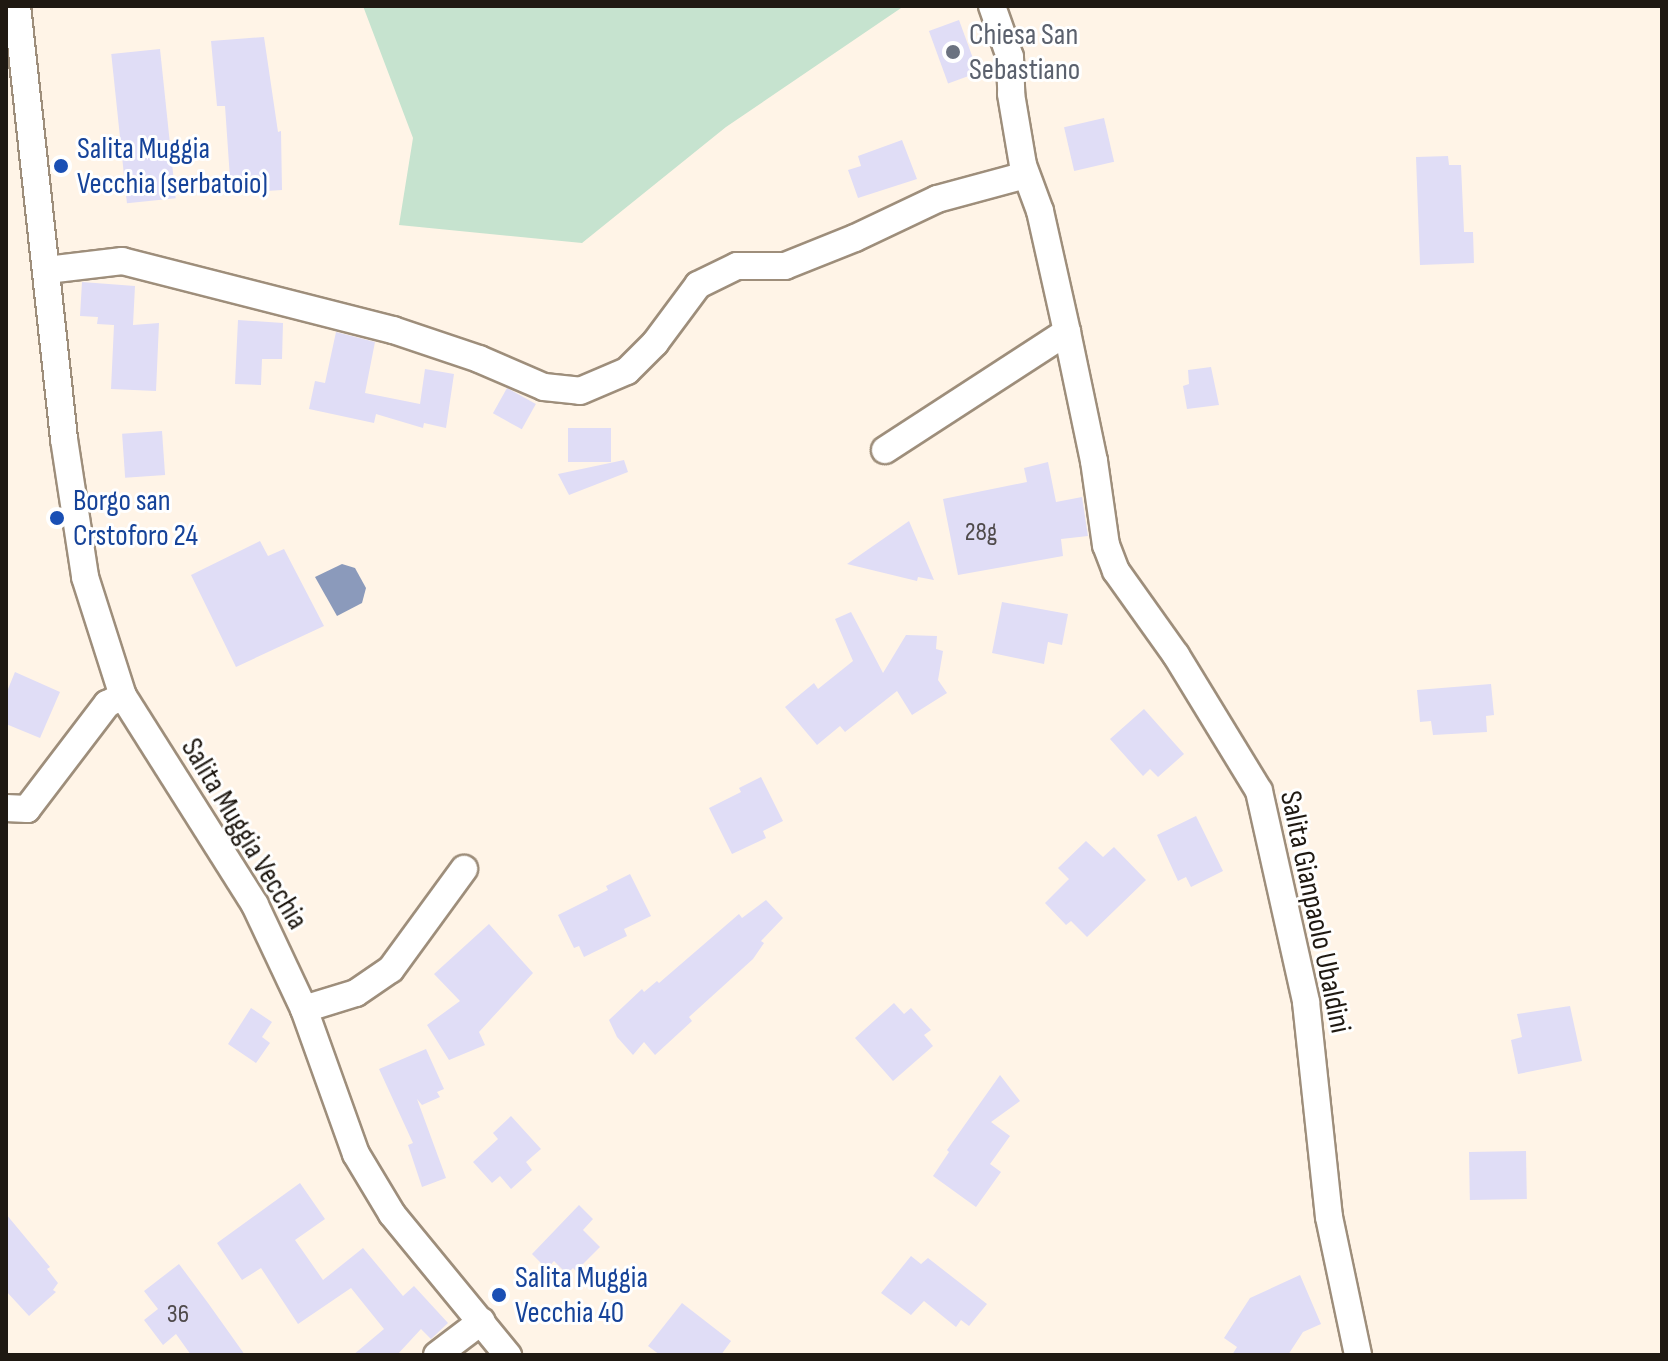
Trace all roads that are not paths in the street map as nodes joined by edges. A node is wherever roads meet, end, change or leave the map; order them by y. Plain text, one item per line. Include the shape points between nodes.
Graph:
1 (17, 6) edge
2 (992, 6) edge
3 (1026, 175) junction
4 (47, 270) junction
5 (1067, 332) junction
6 (885, 450) dead end
7 (123, 696) junction
8 (6, 808) edge
9 (464, 869) dead end
10 (304, 1009) junction
11 (482, 1321) junction
12 (437, 1355) edge
13 (508, 1355) edge
14 (1358, 1355) edge

1 - 4 street, Salita Muggia Vecchia
2 - 3 street, Salita Gianpaolo Ubaldini via 1010,57
3 - 4 street via 937,199 785,266 737,266 698,285 627,371 580,391 544,387 393,330 122,261
3 - 5 street, Salita Gianpaolo Ubaldini via 1040,211
4 - 7 street, Salita Muggia Vecchia via 85,577
5 - 6 street
5 - 14 street, Salita Gianpaolo Ubaldini via 1106,545 1116,571 1259,791 1306,1002 1329,1217
7 - 8 street via 107,704 27,809
7 - 10 street, Salita Muggia Vecchia via 255,905
9 - 10 street via 391,969 356,993
10 - 11 street, Salita Muggia Vecchia via 356,1154 392,1214
11 - 12 street
11 - 13 street, Salita Muggia Vecchia

